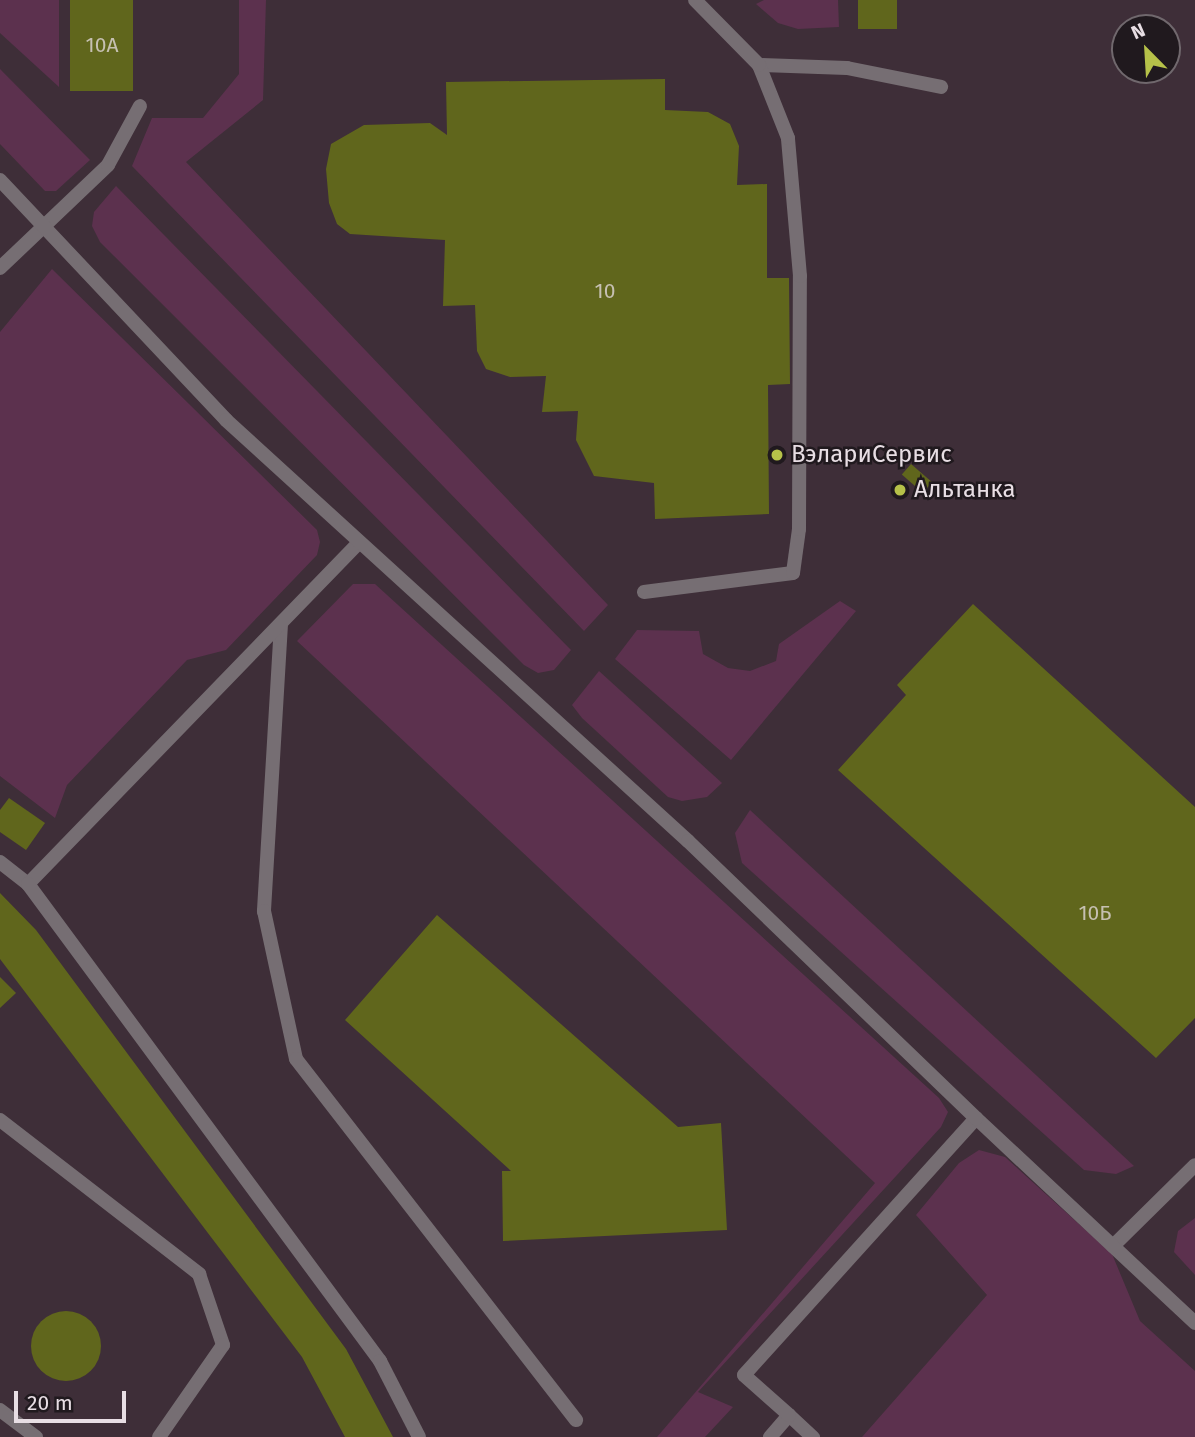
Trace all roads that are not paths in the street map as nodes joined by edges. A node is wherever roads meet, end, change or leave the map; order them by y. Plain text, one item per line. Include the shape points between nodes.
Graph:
1 (695, 0) edge
2 (759, 65) junction
3 (941, 87) dead end
4 (140, 106) dead end
5 (0, 180) edge
6 (42, 224) junction
7 (0, 268) edge
8 (358, 544) junction
9 (644, 592) dead end
10 (281, 624) junction
11 (0, 863) edge
12 (28, 884) junction
13 (976, 1118) junction
14 (0, 1120) edge
15 (1195, 1165) edge
16 (1113, 1246) junction
17 (1195, 1323) edge
18 (0, 1410) edge
19 (789, 1415) junction
20 (576, 1420) dead end
21 (36, 1437) edge
22 (159, 1437) edge
23 (419, 1437) edge
24 (770, 1437) edge
25 (813, 1437) edge

1 - 2 street
2 - 3 street via 847,68
2 - 9 street via 788,138 800,276 799,529 793,573
4 - 6 street via 108,165
5 - 6 street
6 - 7 street
6 - 8 street via 226,420
8 - 10 street
8 - 13 street via 688,841
10 - 12 street
10 - 20 street via 264,911 296,1059
11 - 12 street
12 - 23 street via 380,1361
13 - 16 street
13 - 19 street via 744,1375
14 - 22 street via 199,1274 223,1345
15 - 16 street
16 - 17 street
18 - 21 street
19 - 24 street
19 - 25 street

